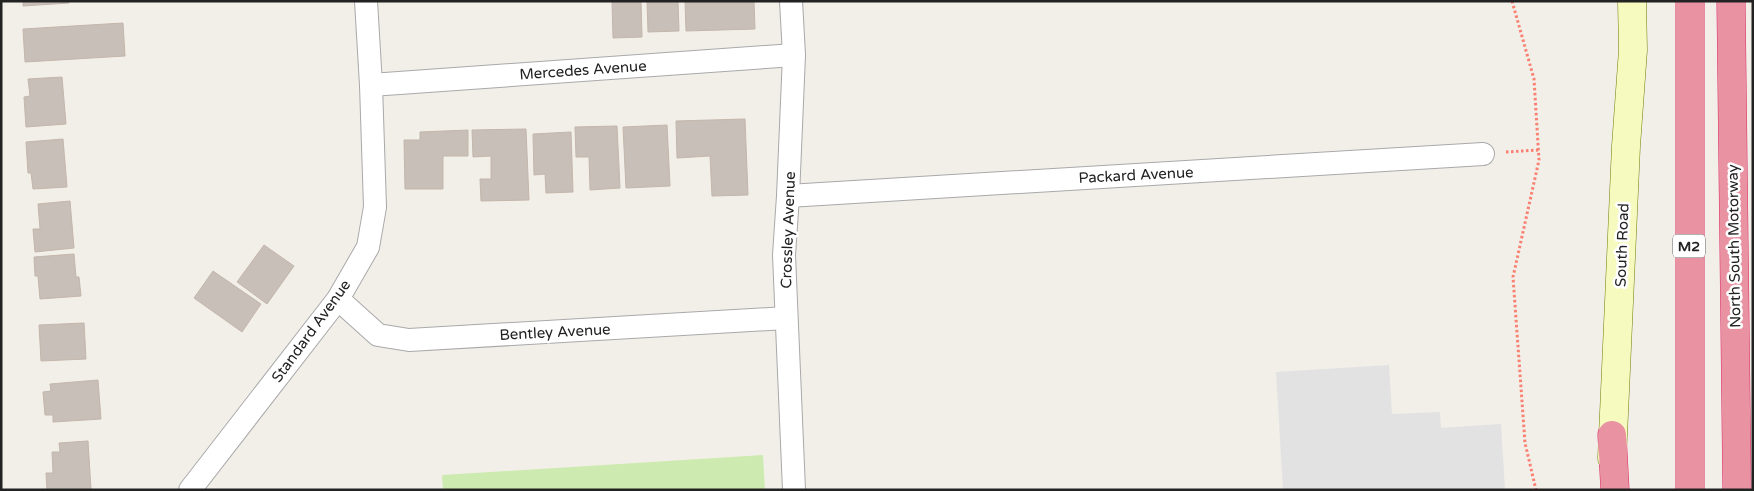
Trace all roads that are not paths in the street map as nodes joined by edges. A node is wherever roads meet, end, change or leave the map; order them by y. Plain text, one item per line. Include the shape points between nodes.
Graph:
1 (366, 1) edge
2 (791, 1) edge
3 (1632, 1) edge
4 (1690, 1) edge
5 (1731, 1) edge
6 (794, 55) junction
7 (371, 85) junction
8 (1483, 154) road end
9 (788, 196) junction
10 (338, 299) junction
11 (786, 318) junction
12 (1612, 435) joint
13 (1745, 450) edge
14 (190, 490) edge
15 (794, 490) edge
16 (1613, 490) edge
17 (1690, 490) edge
18 (1737, 490) edge

1 - 7 street, Standard Avenue
2 - 6 street, Crossley Avenue
3 - 12 main road, South Road via 1633,50
4 - 17 highway, M2
5 - 13 highway, North South Motorway
6 - 7 street, Mercedes Avenue
6 - 9 street, Crossley Avenue
7 - 10 street, Standard Avenue via 375,207 368,247
8 - 9 street, Packard Avenue
9 - 11 street, Crossley Avenue via 784,255
10 - 11 street, Bentley Avenue via 378,334 409,340
10 - 14 street, Standard Avenue
11 - 15 street, Crossley Avenue
12 - 16 highway
13 - 18 highway, North South Motorway

